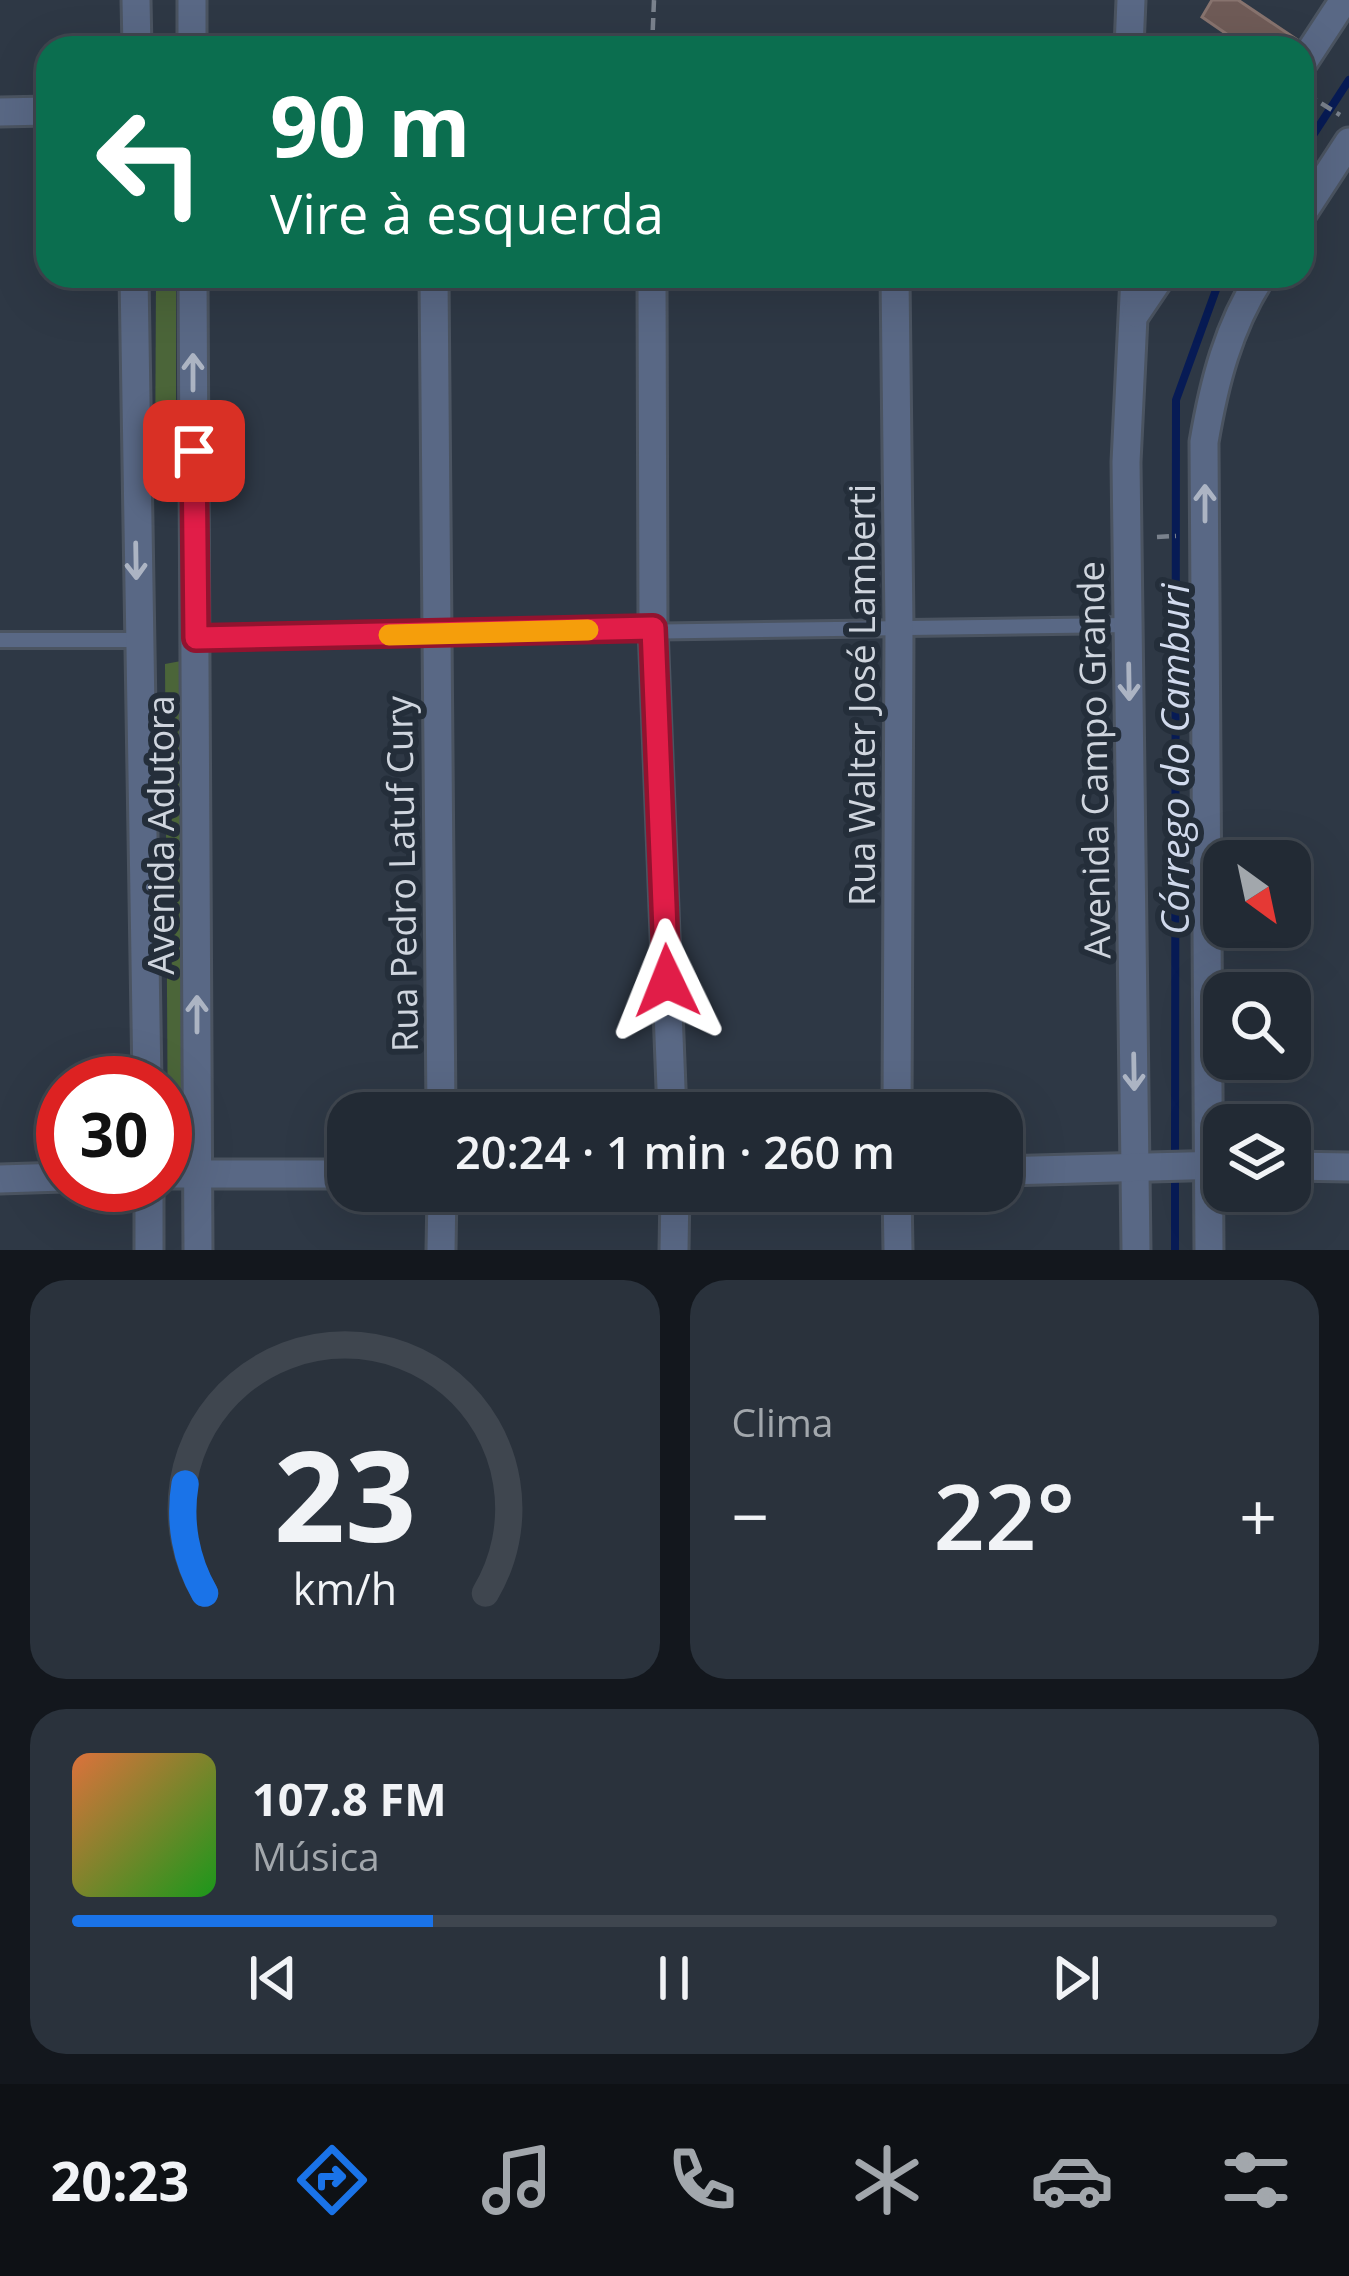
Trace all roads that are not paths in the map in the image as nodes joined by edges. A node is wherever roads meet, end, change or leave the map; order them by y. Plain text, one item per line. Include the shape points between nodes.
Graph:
1 (136, 0) edge
2 (191, 0) edge
3 (1131, 0) edge
4 (1344, 0) edge
5 (137, 36) edge
6 (192, 36) edge
7 (1130, 36) edge
8 (1314, 46) edge
9 (36, 111) edge
10 (0, 112) edge
11 (1347, 130) edge
12 (1314, 192) edge
13 (134, 288) edge
14 (193, 288) edge
15 (434, 288) edge
16 (652, 288) edge
17 (895, 288) edge
18 (1135, 288) edge
19 (1153, 288) edge
20 (1255, 288) edge
21 (1136, 313) junction
22 (1128, 625) junction
23 (899, 627) junction
24 (653, 628) junction
25 (436, 634) junction
26 (196, 638) junction
27 (0, 640) edge
28 (137, 640) junction
29 (146, 1056) edge
30 (441, 1092) edge
31 (671, 1092) edge
32 (897, 1092) edge
33 (1184, 1166) edge
34 (1311, 1166) edge
35 (1349, 1167) edge
36 (1023, 1170) edge
37 (192, 1173) edge
38 (198, 1173) junction
39 (327, 1174) edge
40 (36, 1178) edge
41 (0, 1179) edge
42 (149, 1212) edge
43 (442, 1212) edge
44 (675, 1212) edge
45 (897, 1212) edge
46 (149, 1250) edge
47 (198, 1250) edge
48 (441, 1250) edge
49 (674, 1250) edge
50 (898, 1250) edge
51 (1136, 1250) edge
52 (1209, 1250) edge

1 - 5 street
2 - 6 street
3 - 7 street
4 - 8 street
9 - 10 street
11 - 12 street
13 -> 28 street, Avenida Adutora
26 -> 14 street, Avenida Adutora
15 - 25 street, Rua Pedro Latuf Cury
16 - 24 street
17 - 23 street, Rua Walter José Lamberti
18 - 21 street, Avenida Campo Grande
19 - 21 street
33 -> 20 street, Avenida Campo Grande via 1204,442 1215,379
21 - 22 street, Avenida Campo Grande via 1126,462
22 - 23 lane
22 -> 33 street, Avenida Campo Grande
23 - 24 lane
23 - 32 street, Rua Walter José Lamberti
24 - 25 lane
24 - 31 street
25 - 26 lane
25 - 30 street, Rua Pedro Latuf Cury
38 -> 26 street, Avenida Adutora
27 - 28 lane
28 - 29 street, Avenida Adutora
33 - 36 street
33 - 51 street, Avenida Campo Grande
33 - 52 street, Avenida Campo Grande
34 - 35 street
37 - 38 street
38 - 39 street
38 - 47 street, Avenida Adutora
40 - 41 street
42 - 46 street
43 - 48 street
44 - 49 street
45 - 50 street

